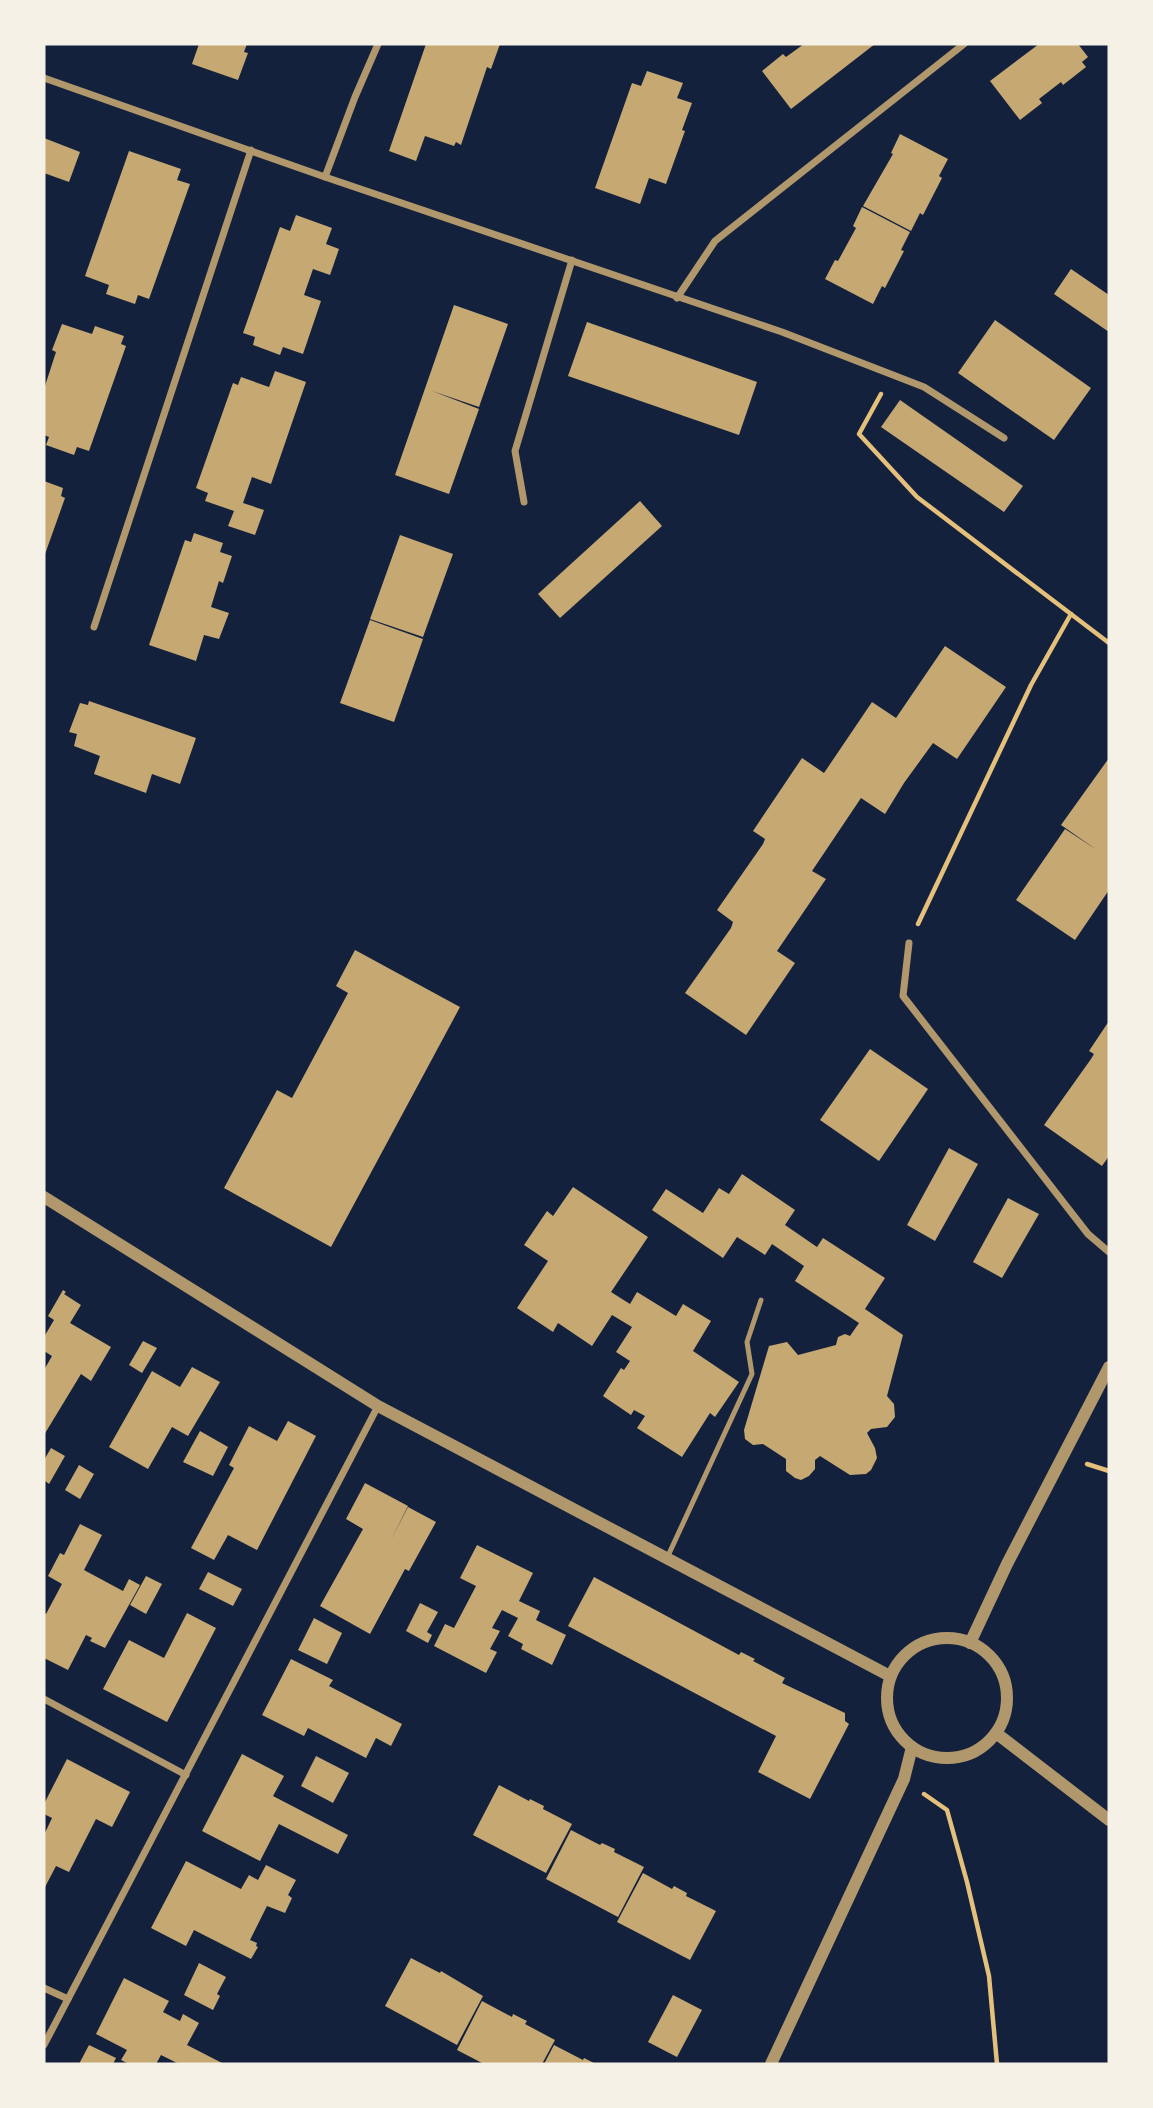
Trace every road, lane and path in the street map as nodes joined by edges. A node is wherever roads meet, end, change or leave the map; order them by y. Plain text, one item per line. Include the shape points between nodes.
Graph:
1 (378, 44) edge
2 (964, 44) edge
3 (44, 78) edge
4 (251, 150) junction
5 (325, 177) junction
6 (572, 260) junction
7 (677, 298) junction
8 (891, 374) junction
9 (1004, 438) dead end
10 (524, 502) dead end
11 (1071, 614) junction
12 (94, 627) dead end
13 (1109, 643) edge
14 (909, 943) joint
15 (44, 1197) edge
16 (1109, 1252) edge
17 (761, 1300) dead end
18 (1109, 1367) edge
19 (378, 1406) junction
20 (667, 1558) junction
21 (970, 1643) junction
22 (890, 1676) junction
23 (44, 1699) edge
24 (996, 1733) junction
25 (912, 1747) junction
26 (186, 1775) junction
27 (904, 1779) junction
28 (1109, 1820) edge
29 (44, 1988) edge
30 (68, 1999) junction
31 (44, 2045) edge
32 (771, 2064) edge
33 (997, 2064) edge

1 - 5 street
2 - 7 street via 715,241
3 - 4 street
4 - 5 street
4 - 12 street
5 - 6 street
6 - 7 street
6 - 10 street via 516,451
7 - 8 street
8 - 9 street via 923,387
8 - 11 path via 859,434 917,497
11 - 13 path
11 - 14 path via 1031,685
14 - 16 street via 903,996 1088,1234
15 - 19 street
17 - 20 lane via 747,1342 752,1374
18 - 21 street
19 - 20 street
19 - 26 street
20 - 22 street
21 - 22 street via 954,1638 923,1643 909,1651
21 - 24 street via 991,1659 1005,1681 1004,1717
22 - 25 street via 889,1715
23 - 26 street
24 - 25 street via 979,1749 957,1758 934,1757
24 - 28 street
25 - 27 street
26 - 30 street
27 - 32 street
27 - 33 path via 947,1810 989,1976
29 - 30 street
30 - 31 street

